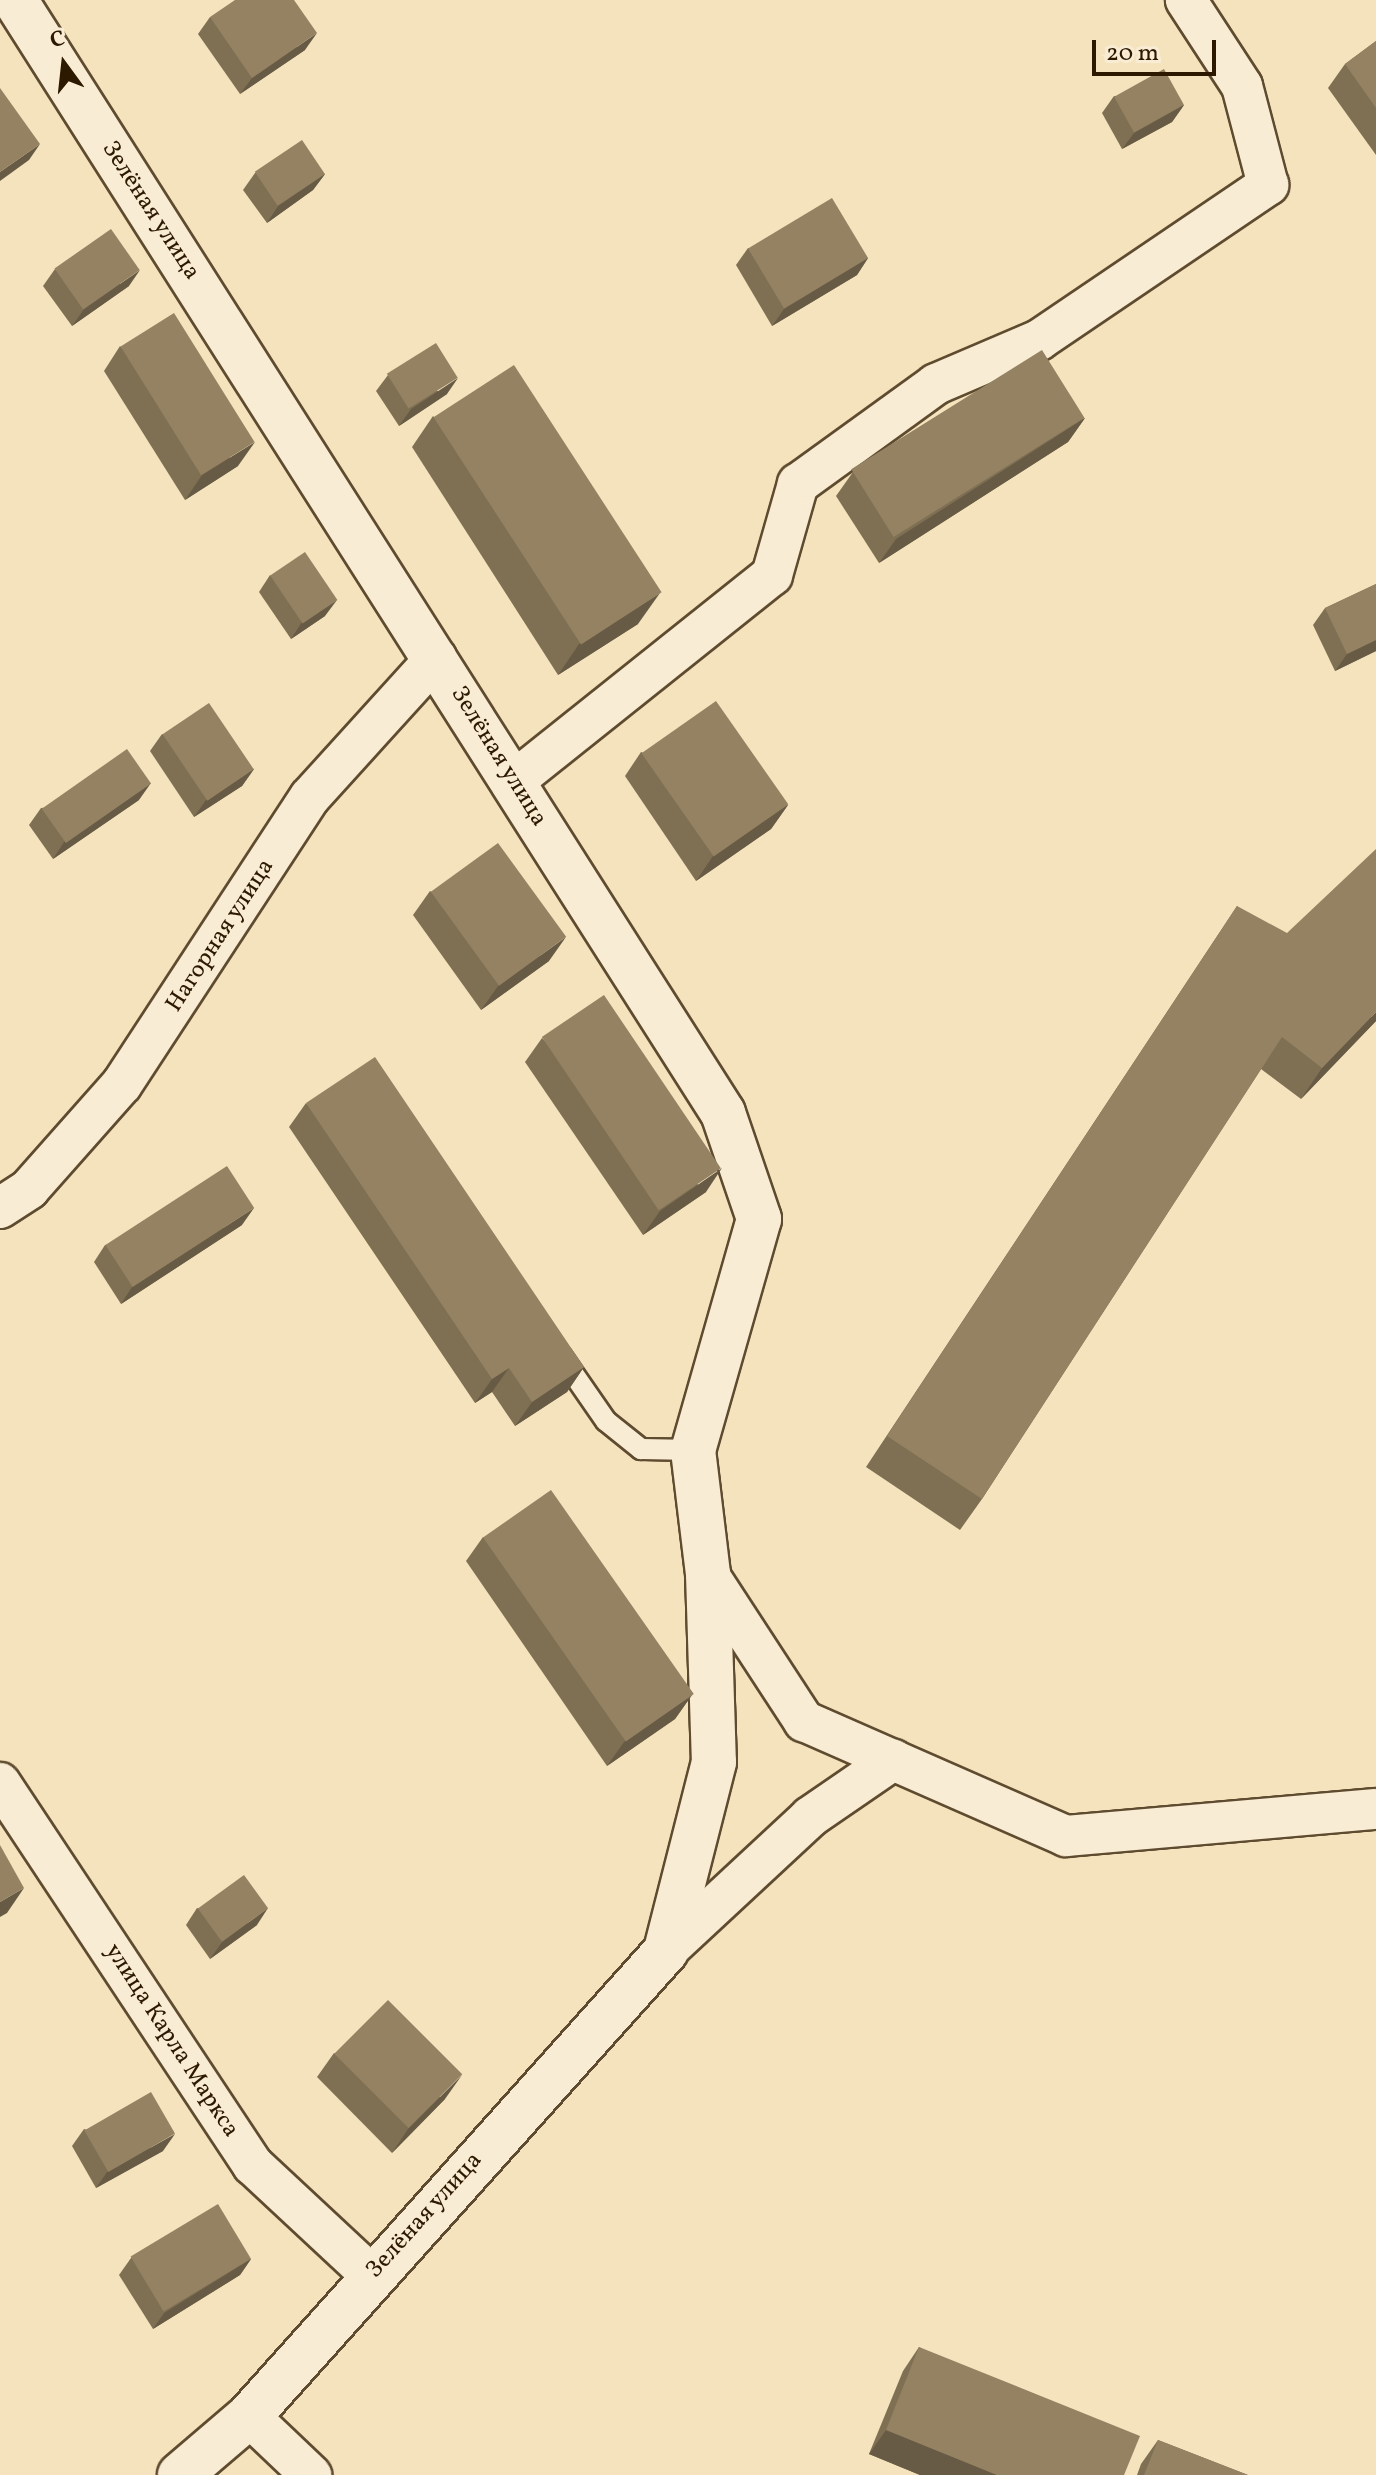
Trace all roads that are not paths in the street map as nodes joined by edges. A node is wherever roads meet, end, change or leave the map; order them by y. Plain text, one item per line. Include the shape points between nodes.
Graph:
1 (15, 0) edge
2 (1186, 0) edge
3 (436, 658) junction
4 (514, 781) junction
5 (0, 1208) edge
6 (543, 1330) edge
7 (693, 1450) junction
8 (708, 1574) junction
9 (893, 1760) junction
10 (0, 1783) edge
11 (1376, 1809) edge
12 (666, 1951) junction
13 (371, 2275) junction
14 (249, 2416) junction
15 (180, 2475) edge
16 (311, 2475) edge

1 - 3 street, Зелёная улица
2 - 4 street via 1242,86 1268,185 1039,340 936,384 798,484 772,575
3 - 4 street, Зелёная улица
3 - 5 street, Нагорная улица via 310,797 122,1084 29,1189
4 - 7 street, Зелёная улица via 723,1113 759,1219
6 - 7 lane via 606,1421 641,1449
7 - 8 street, Зелёная улица
8 - 9 street via 804,1721
8 - 12 street, Зелёная улица via 714,1762
9 - 11 street via 1066,1836
9 - 12 street via 810,1817
10 - 13 street, улица Карла Маркса via 253,2165
12 - 13 street, Зелёная улица
13 - 14 street, Зелёная улица
14 - 15 street, Зелёная улица
14 - 16 street

